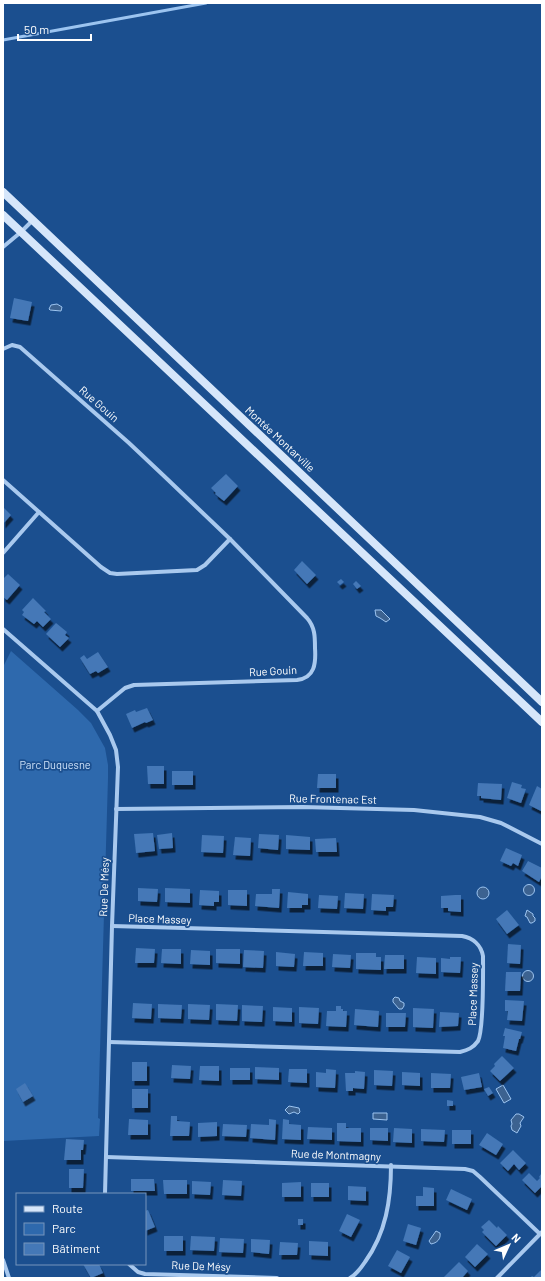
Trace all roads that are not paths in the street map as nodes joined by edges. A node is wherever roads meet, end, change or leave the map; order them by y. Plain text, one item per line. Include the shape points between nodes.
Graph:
1 (3, 192) edge
2 (3, 215) edge
3 (33, 220) junction
4 (21, 232) junction
5 (3, 247) edge
6 (3, 349) edge
7 (3, 480) edge
8 (39, 512) junction
9 (230, 539) junction
10 (3, 553) edge
11 (3, 629) edge
12 (542, 702) edge
13 (97, 711) junction
14 (542, 722) edge
15 (116, 809) junction
16 (542, 844) edge
17 (112, 926) junction
18 (109, 1042) junction
19 (106, 1157) junction
20 (391, 1166) junction
21 (105, 1193) edge
22 (541, 1233) edge
23 (3, 1260) edge
24 (129, 1265) edge
25 (9, 1278) edge
26 (277, 1278) edge
27 (350, 1278) edge
28 (497, 1278) edge

1 - 3 street, Montée Montarville
2 - 4 street
3 - 4 street
3 - 12 street, Montée Montarville
4 - 5 street
4 - 14 street
6 - 9 street, Rue Gouin via 12,345 23,350 129,443
7 - 8 street
8 - 9 street via 101,567 114,574 197,570
8 - 10 street
9 - 13 street, Rue Gouin via 312,623 316,661 311,673 297,680 134,685 125,688
11 - 13 street, Rue De Mésy
13 - 15 street, Rue De Mésy via 116,750
15 - 16 street, Rue Frontenac Est via 303,807 414,810 480,817
15 - 17 street, Rue De Mésy
17 - 18 street, Rue De Mésy
17 - 18 street, Place Massey via 462,936 475,941 483,956 480,1035 473,1047 466,1051
18 - 19 street, Rue De Mésy
19 - 20 street, Rue de Montmagny
19 - 21 street, Rue De Mésy
20 - 22 street, Rue de Montmagny via 462,1168 473,1171
20 - 27 street via 390,1200 379,1238 356,1274
22 - 28 street
23 - 25 street
24 - 26 street, Rue De Mésy via 145,1274

